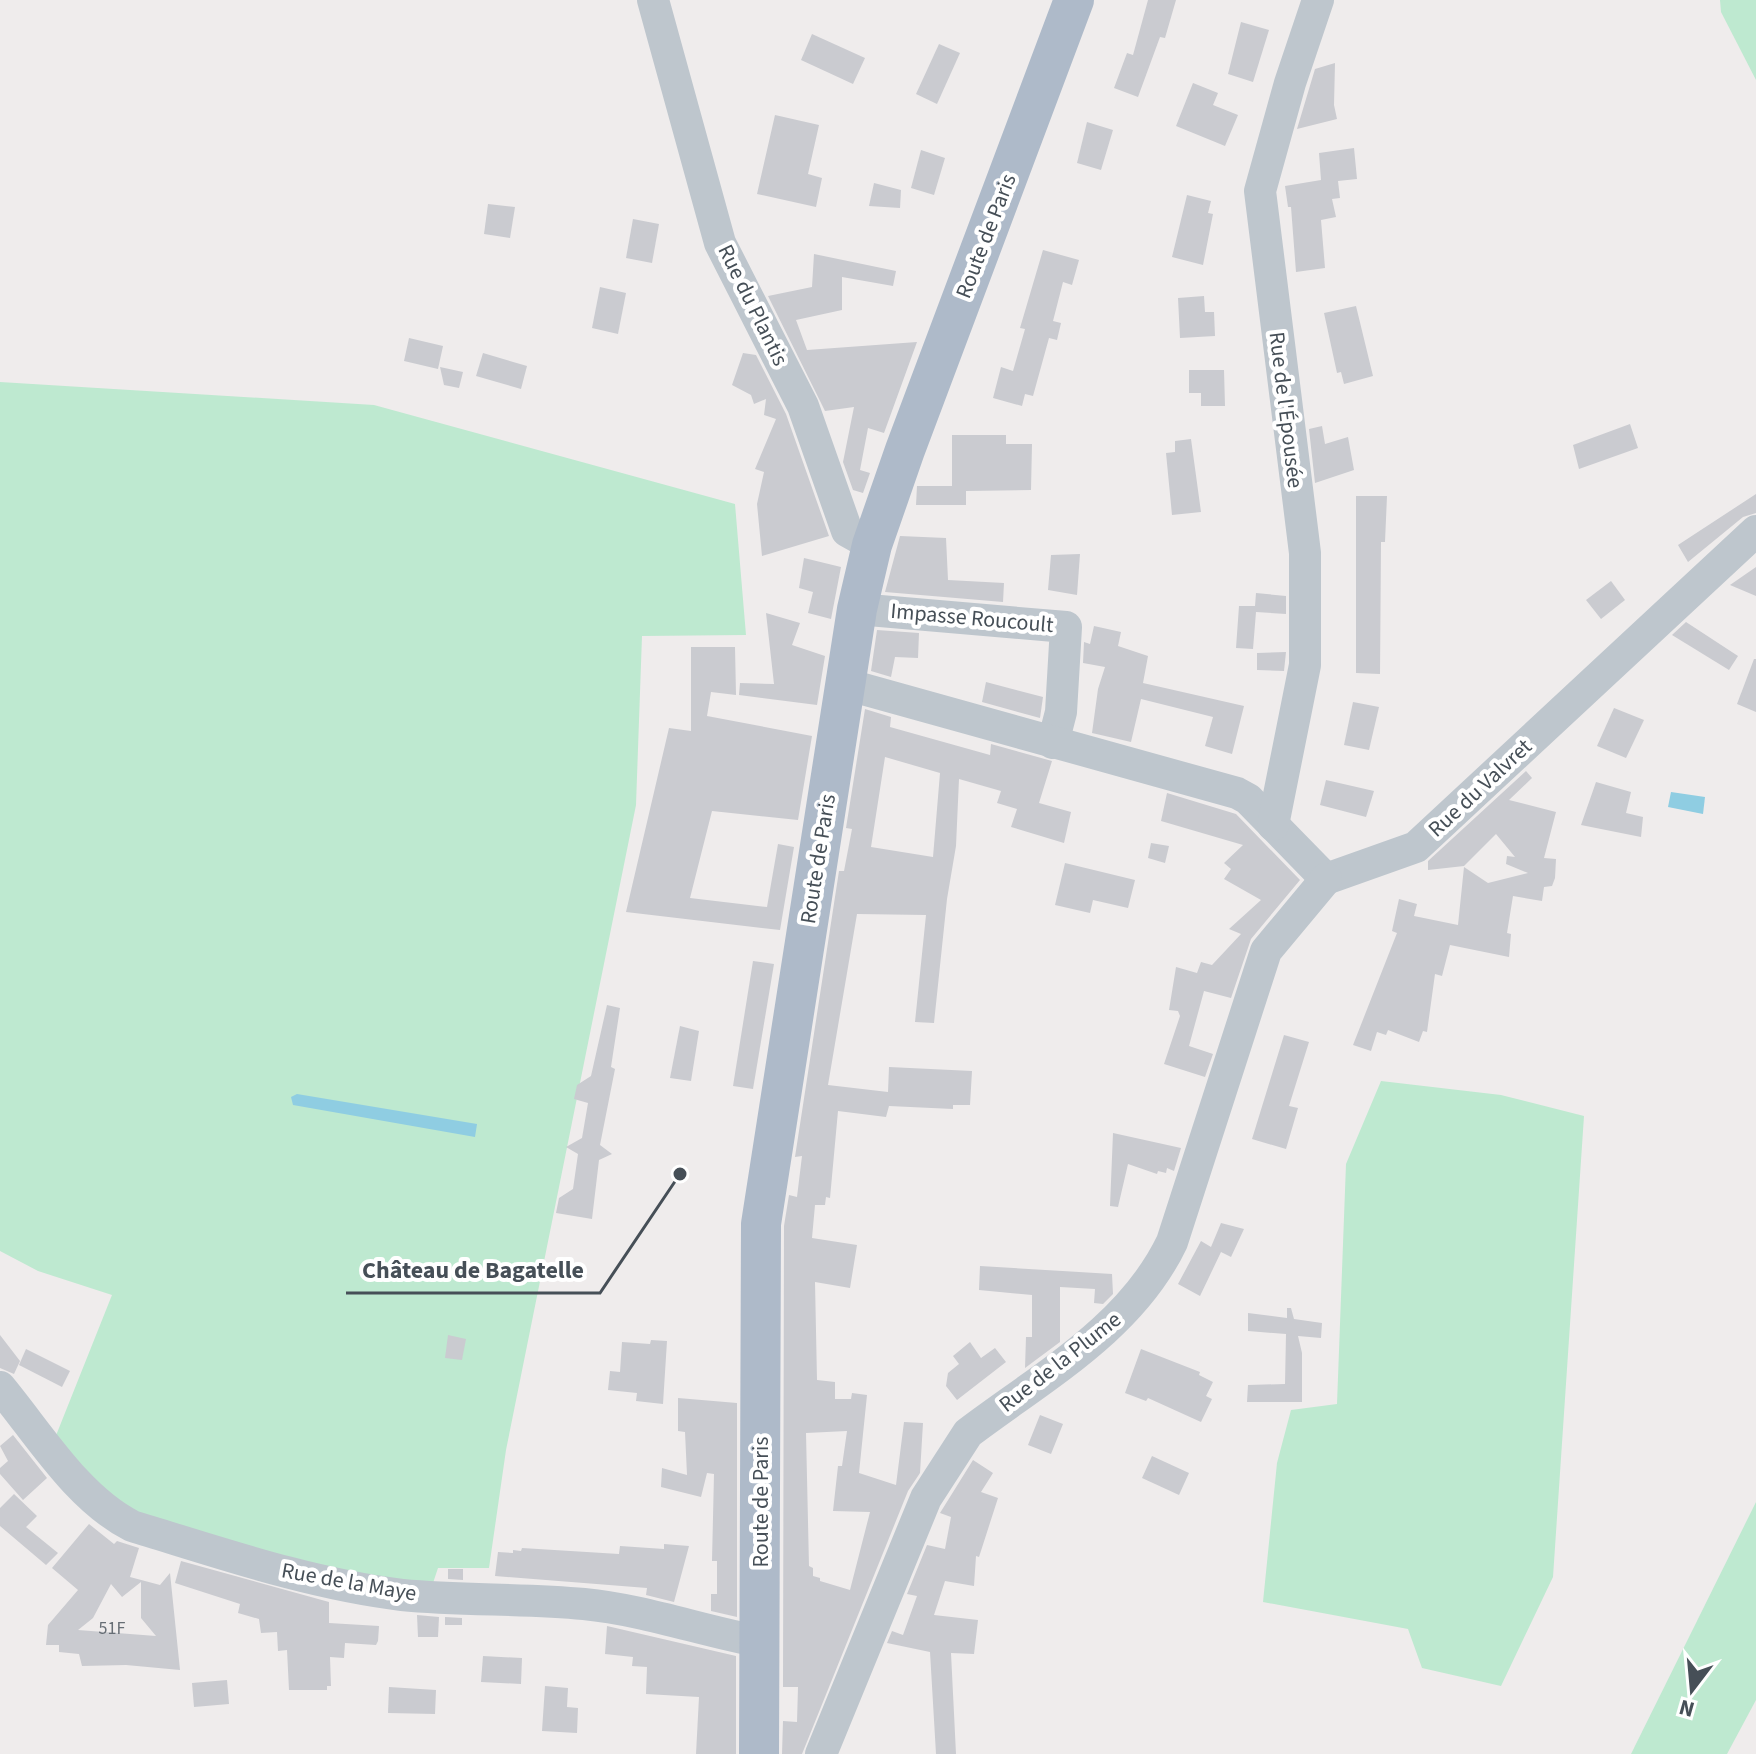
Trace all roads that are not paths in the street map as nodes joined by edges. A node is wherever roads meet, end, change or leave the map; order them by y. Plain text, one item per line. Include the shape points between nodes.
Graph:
1 (653, 0) edge
2 (1074, 0) edge
3 (1318, 0) edge
4 (1756, 531) edge
5 (872, 545) junction
6 (857, 609) junction
7 (845, 684) junction
8 (1053, 743) junction
9 (1273, 825) junction
10 (1326, 879) junction
11 (0, 1387) edge
12 (762, 1642) junction
13 (759, 1754) edge
14 (821, 1754) edge

1 - 5 street, Rue du Plantis via 720,243 803,406 847,531
2 - 5 main road, Route de Paris
3 - 9 street, Rue de l'Épousée via 1260,191 1305,553 1305,665
4 - 10 street, Rue du Valvret via 1416,847
5 - 6 main road, Route de Paris
6 - 7 main road, Route de Paris
6 - 8 street, Impasse Roucoult via 1066,627 1061,712
7 - 8 street
7 - 12 main road, Route de Paris via 761,1224
8 - 9 street via 1237,793
9 - 10 street
10 - 14 street, Rue de la Plume via 1266,951 1158,1271 1122,1317 968,1433 951,1454 926,1498
11 - 12 street, Rue de la Maye via 86,1491 108,1514 132,1526 345,1586 403,1595 584,1604
12 - 13 main road, Route de Paris

